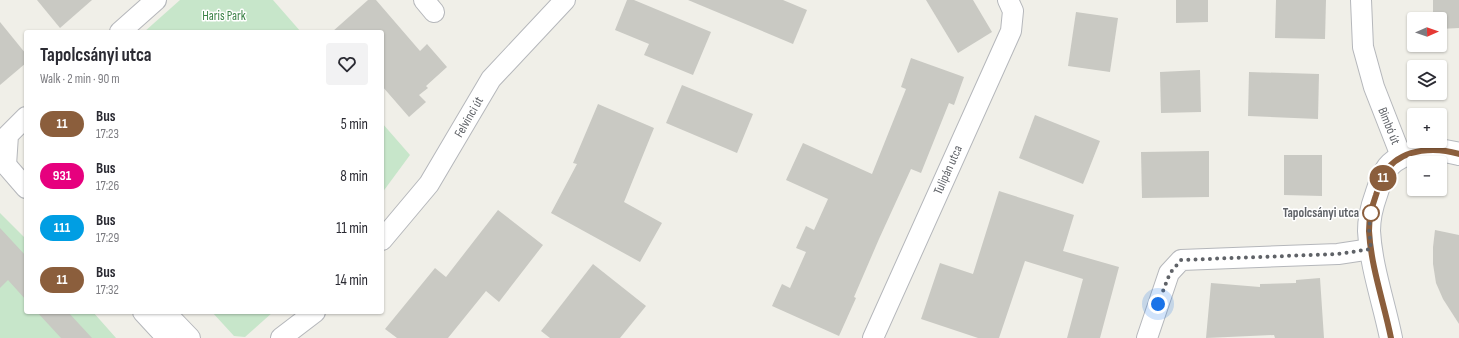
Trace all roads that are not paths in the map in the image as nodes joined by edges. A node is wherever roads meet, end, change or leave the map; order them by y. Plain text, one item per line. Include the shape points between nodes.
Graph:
1 (156, 0) edge
2 (564, 0) edge
3 (1008, 0) edge
4 (1361, 0) edge
5 (122, 30) edge
6 (24, 119) edge
7 (1459, 154) edge
8 (1401, 156) junction
9 (3, 165) edge
10 (24, 176) edge
11 (24, 186) edge
12 (384, 238) edge
13 (1371, 249) junction
14 (145, 314) edge
15 (167, 314) edge
16 (312, 314) edge
17 (167, 338) edge
18 (190, 338) edge
19 (281, 338) edge
20 (873, 338) edge
21 (1147, 338) edge
22 (1391, 338) edge

1 - 5 street
2 - 12 street, Felvinci út via 491,79 429,184
3 - 20 street, Tulipán utca via 1013,11 1011,31
4 - 8 street, Bimbó út via 1363,47 1374,87
6 - 9 street via 8,135
7 - 8 street via 1433,151
8 - 13 street, Bimbó út via 1388,168 1375,199 1369,229
9 - 10 street
9 - 11 street
13 - 21 street via 1338,254 1181,260 1170,273
13 - 22 street, Bimbó út
14 - 17 street
15 - 18 street
16 - 19 street

